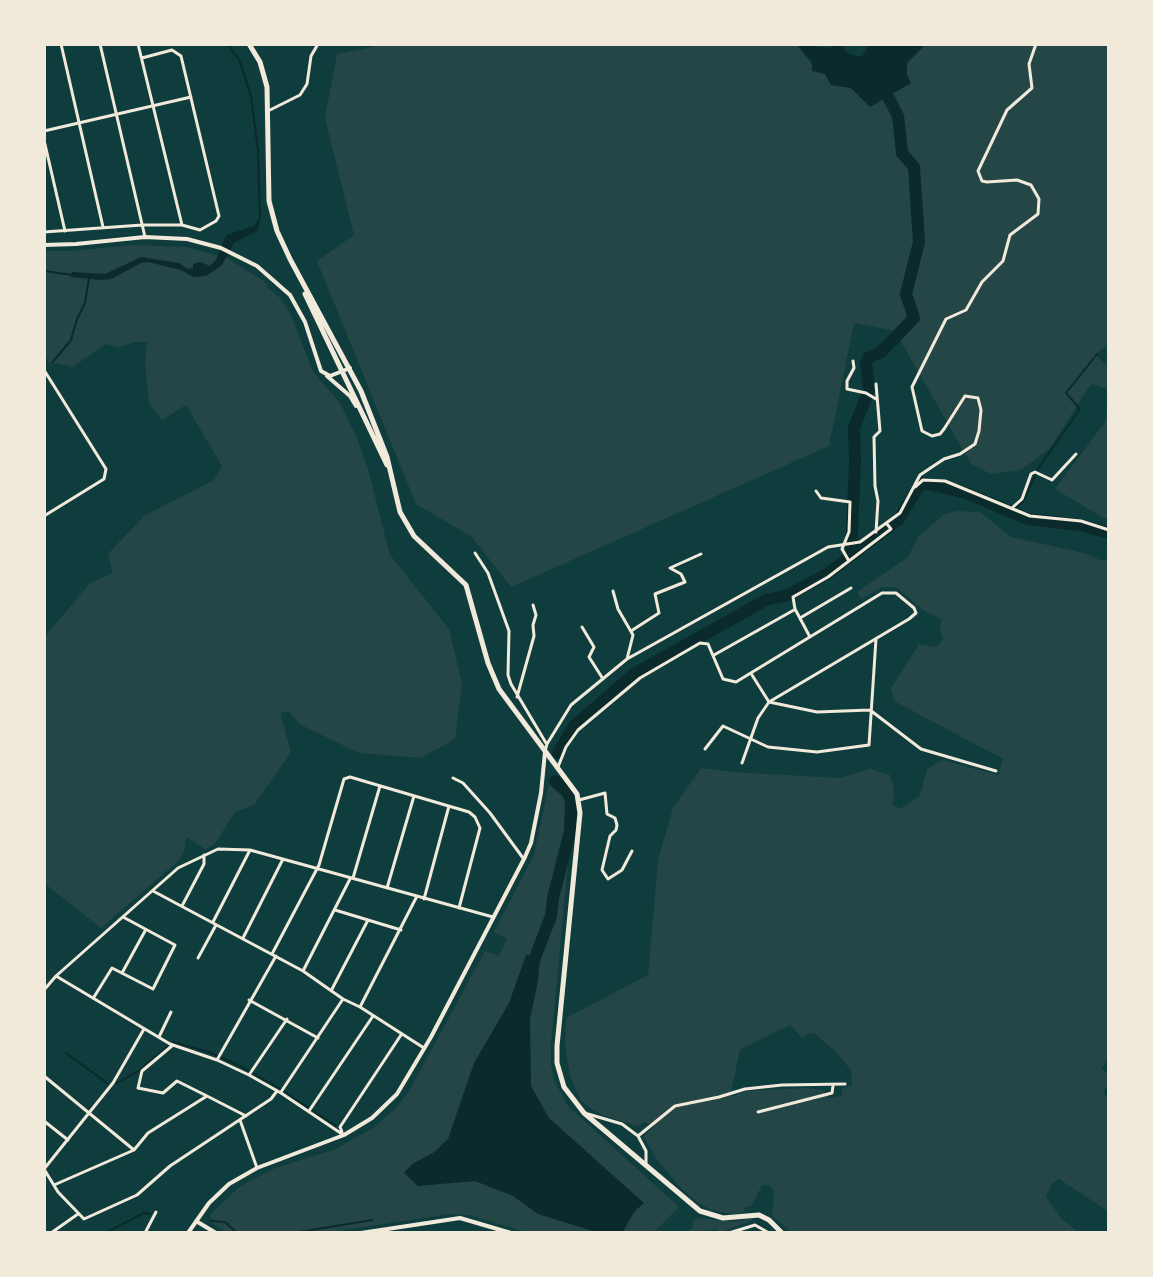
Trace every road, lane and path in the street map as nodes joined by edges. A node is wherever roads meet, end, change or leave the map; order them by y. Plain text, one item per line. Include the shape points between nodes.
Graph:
1 (61, 44) edge
2 (100, 44) edge
3 (138, 44) edge
4 (249, 44) edge
5 (318, 44) edge
6 (1036, 44) edge
7 (142, 58) junction
8 (191, 97) junction
9 (153, 106) junction
10 (268, 111) junction
11 (116, 114) junction
12 (79, 123) junction
13 (44, 131) edge
14 (44, 140) edge
15 (142, 225) junction
16 (182, 225) junction
17 (103, 227) junction
18 (200, 230) junction
19 (65, 231) junction
20 (44, 232) edge
21 (145, 237) junction
22 (196, 240) junction
23 (44, 245) edge
24 (290, 259) junction
25 (853, 361) dead end
26 (350, 368) junction
27 (44, 370) edge
28 (343, 371) junction
29 (326, 375) junction
30 (876, 384) dead end
31 (877, 401) junction
32 (372, 432) junction
33 (1076, 454) dead end
34 (391, 475) junction
35 (912, 489) junction
36 (816, 491) dead end
37 (1012, 508) junction
38 (44, 516) edge
39 (887, 524) junction
40 (1109, 530) edge
41 (875, 532) junction
42 (867, 538) junction
43 (879, 538) junction
44 (871, 544) junction
45 (848, 545) junction
46 (475, 553) dead end
47 (701, 554) dead end
48 (849, 561) junction
49 (851, 588) dead end
50 (613, 591) dead end
51 (533, 605) dead end
52 (795, 609) junction
53 (800, 618) junction
54 (582, 627) dead end
55 (631, 631) junction
56 (810, 637) junction
57 (876, 639) junction
58 (714, 655) junction
59 (627, 659) junction
60 (752, 674) junction
61 (603, 679) junction
62 (517, 697) junction
63 (769, 702) junction
64 (870, 710) junction
65 (751, 740) junction
66 (547, 744) junction
67 (705, 749) dead end
68 (545, 752) junction
69 (742, 763) dead end
70 (558, 767) junction
71 (996, 771) dead end
72 (453, 778) dead end
73 (380, 786) junction
74 (414, 796) junction
75 (579, 800) junction
76 (449, 806) junction
77 (250, 850) junction
78 (632, 851) dead end
79 (204, 855) junction
80 (283, 859) junction
81 (524, 859) junction
82 (315, 868) junction
83 (351, 879) junction
84 (387, 889) junction
85 (153, 891) junction
86 (416, 898) junction
87 (424, 899) junction
88 (182, 906) junction
89 (459, 908) junction
90 (335, 910) junction
91 (123, 917) junction
92 (493, 917) junction
93 (368, 920) junction
94 (215, 924) junction
95 (145, 929) junction
96 (401, 930) junction
97 (242, 938) junction
98 (274, 955) junction
99 (198, 958) dead end
100 (303, 971) junction
101 (122, 973) junction
102 (56, 976) junction
103 (44, 990) edge
104 (331, 991) junction
105 (94, 999) junction
106 (343, 999) junction
107 (249, 1000) junction
108 (360, 1007) junction
109 (171, 1012) dead end
110 (373, 1016) junction
111 (287, 1019) junction
112 (144, 1029) junction
113 (401, 1035) junction
114 (159, 1037) junction
115 (318, 1038) junction
116 (173, 1045) junction
117 (424, 1048) junction
118 (218, 1058) junction
119 (250, 1073) junction
120 (44, 1076) edge
121 (845, 1084) dead end
122 (833, 1086) junction
123 (281, 1091) junction
124 (207, 1096) junction
125 (310, 1109) junction
126 (90, 1112) junction
127 (758, 1112) dead end
128 (584, 1113) junction
129 (246, 1116) junction
130 (240, 1120) junction
131 (44, 1121) edge
132 (344, 1135) junction
133 (638, 1136) junction
134 (68, 1140) junction
135 (134, 1150) junction
136 (646, 1167) junction
137 (257, 1168) junction
138 (44, 1169) edge
139 (54, 1185) junction
140 (156, 1212) dead end
141 (78, 1214) junction
142 (196, 1221) junction
143 (390, 1231) edge
144 (51, 1233) edge
145 (145, 1233) edge
146 (188, 1233) edge
147 (216, 1233) edge
148 (361, 1233) edge
149 (511, 1233) edge
150 (729, 1233) edge
151 (769, 1233) edge
152 (782, 1233) edge

1 - 12 street
2 - 11 street
3 - 7 street
4 - 10 main road via 264,75
5 - 10 street via 300,95
6 - 35 street via 1029,64 1032,88 1007,110 978,171 982,181 1031,185 1039,199 1038,214 1010,235 1003,261 982,282 966,310 946,319 912,387 926,435 940,434 965,396 978,398 978,438 970,449 920,475
7 - 8 street via 172,50 181,56
7 - 9 street
8 - 9 street
8 - 18 street via 219,216
9 - 11 street
9 - 16 street
10 - 24 main road via 269,201
11 - 12 street
11 - 15 street
12 - 13 street
12 - 17 street
14 - 19 street
15 - 16 street
15 - 17 street
15 - 21 street
16 - 18 street
17 - 19 street
18 - 22 street
19 - 20 street
21 - 22 street
21 - 23 street
22 - 29 street via 257,266 290,295
24 - 26 main road
24 - 28 main road
25 - 31 street via 847,389
26 - 28 street
26 - 34 main road
27 - 38 street via 106,469 104,479
28 - 29 street
28 - 32 main road
29 - 32 street via 350,396
30 - 31 street
31 - 41 street
32 - 34 main road
33 - 37 street via 1052,480 1031,474 1022,499
34 - 68 main road via 406,524 466,585 495,681
35 - 37 street via 923,480 945,481
35 - 39 street via 900,513
36 - 45 street via 821,498 850,502
37 - 40 street
39 - 41 street
39 - 43 street via 891,529
41 - 42 street
41 - 43 street
42 - 44 street
42 - 45 street
43 - 44 street
44 - 48 street
45 - 48 street
45 - 59 street via 828,547
46 - 62 street via 509,631 508,675
47 - 55 street via 670,568 685,582 655,594 659,613
48 - 52 street via 793,597
49 - 53 street
50 - 55 street
51 - 62 street via 534,636
52 - 53 street
52 - 58 street
53 - 56 street
54 - 61 street via 594,647 589,657
55 - 59 street
56 - 57 street via 882,593 896,593 916,613
56 - 60 street
57 - 63 street
57 - 64 street
58 - 60 street via 723,679 736,682
58 - 70 street via 708,644 700,643 640,678 578,730
59 - 61 street
60 - 63 street
61 - 66 street via 571,705
62 - 66 street
63 - 64 street via 817,712
63 - 65 street
64 - 65 street via 869,745 817,752
64 - 71 street via 921,749
65 - 67 street via 723,726
65 - 69 street
66 - 68 street
68 - 70 main road
68 - 81 street via 537,815
70 - 75 main road
72 - 81 street via 490,813
73 - 74 street
73 - 82 street via 344,779
73 - 83 street
74 - 76 street
74 - 84 street
75 - 78 street via 605,793 607,814 615,818 602,870 608,879 617,876
75 - 128 main road via 557,1063 564,1087
76 - 87 street
76 - 89 street via 469,812 480,828
77 - 79 street via 218,849
77 - 80 street
77 - 94 street
79 - 85 street via 178,868
79 - 88 street
80 - 82 street
80 - 97 street
81 - 92 street
82 - 83 street
82 - 98 street
83 - 84 street
83 - 90 street
84 - 86 street
85 - 88 street
85 - 91 street
86 - 87 street
86 - 96 street
87 - 89 street
88 - 94 street
89 - 92 street
90 - 93 street
90 - 100 street
91 - 95 street
91 - 102 street
92 - 117 street
93 - 96 street
93 - 104 street
94 - 97 street
94 - 99 street
95 - 101 street
95 - 101 street via 175,945 153,989
96 - 108 street
97 - 98 street
98 - 100 street
98 - 107 street
100 - 104 street
101 - 105 street via 112,968
102 - 103 street
102 - 105 street
104 - 106 street
105 - 112 street
106 - 108 street
106 - 115 street
107 - 111 street
107 - 118 street
108 - 110 street
109 - 114 street
110 - 113 street
110 - 125 street
111 - 115 street
111 - 119 street
112 - 114 street
112 - 126 street
113 - 117 street
113 - 132 street via 340,1127
114 - 116 street
115 - 123 street
116 - 118 street
116 - 124 street via 142,1071 138,1088 163,1093 177,1081
117 - 132 street via 384,1107
118 - 119 street
119 - 123 street
120 - 126 street
121 - 122 street
122 - 127 street via 832,1093
122 - 133 street via 745,1089 675,1106
123 - 125 street
123 - 129 street
124 - 129 street
124 - 135 street via 148,1133
125 - 132 street
126 - 134 street
126 - 135 street
128 - 133 street via 622,1124
128 - 136 main road
129 - 130 street
130 - 137 street
130 - 141 street via 127,1200 84,1219
131 - 134 street
132 - 137 street
133 - 136 street
134 - 138 street
135 - 139 street
136 - 152 main road via 706,1214 759,1215
137 - 142 street via 219,1193
138 - 139 street
139 - 141 street
140 - 145 street
141 - 144 street
142 - 146 street
142 - 147 street
143 - 148 street
143 - 149 street via 460,1218
150 - 151 street via 755,1225

